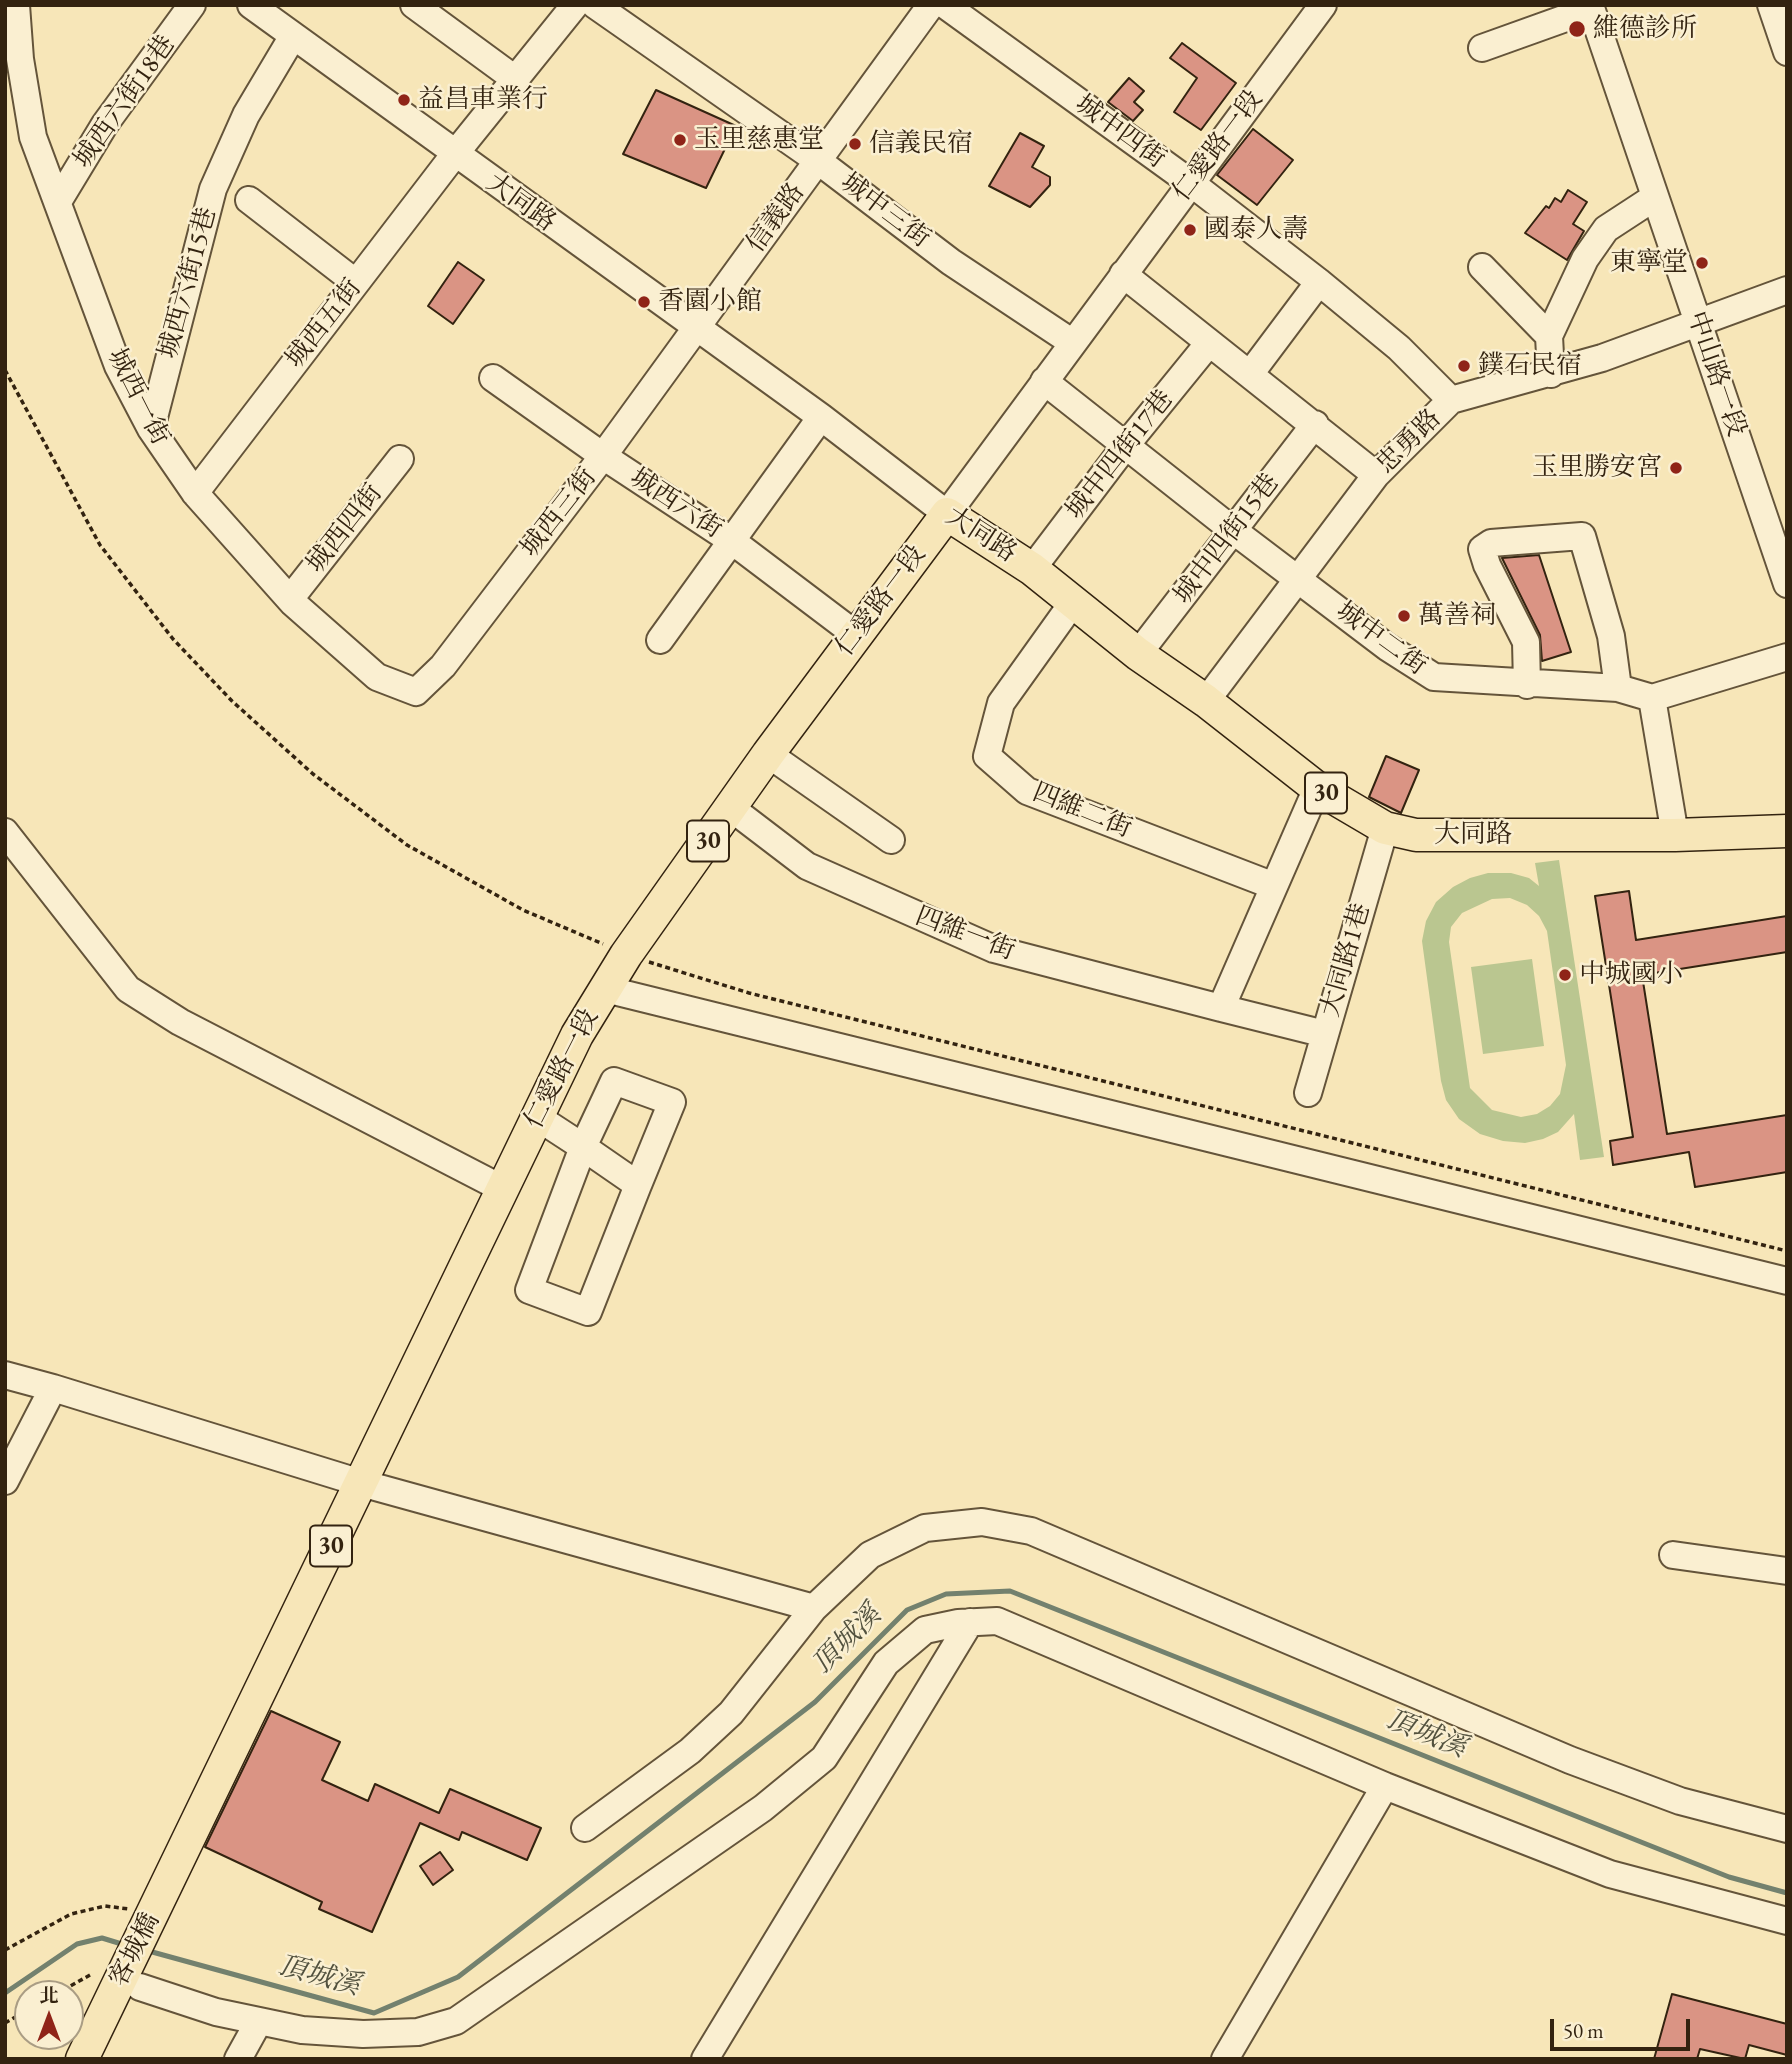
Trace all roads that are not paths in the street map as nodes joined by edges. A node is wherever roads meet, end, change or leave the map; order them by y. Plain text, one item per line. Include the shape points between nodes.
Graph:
1 (16, 5) edge
2 (192, 5) edge
3 (251, 5) edge
4 (414, 5) edge
5 (575, 5) edge
6 (595, 5) edge
7 (932, 5) edge
8 (945, 5) edge
9 (1323, 5) edge
10 (1771, 5) edge
11 (1591, 7) edge
12 (293, 36) junction
13 (1482, 48) dead end
14 (1787, 52) edge
15 (515, 79) junction
16 (454, 155) junction
17 (817, 160) junction
18 (1191, 183) junction
19 (1655, 197) junction
20 (59, 200) junction
21 (249, 200) dead end
22 (1482, 267) dead end
23 (1123, 274) junction
24 (355, 282) junction
25 (1319, 282) junction
26 (1787, 290) edge
27 (1698, 324) junction
28 (696, 329) junction
29 (1549, 336) junction
30 (1073, 342) junction
31 (1209, 343) junction
32 (1250, 374) junction
33 (1551, 374) junction
34 (494, 378) dead end
35 (1044, 381) junction
36 (1451, 400) junction
37 (821, 417) junction
38 (1315, 424) junction
39 (151, 429) junction
40 (1126, 445) junction
41 (603, 456) junction
42 (400, 459) dead end
43 (1376, 475) junction
44 (195, 493) junction
45 (947, 514) junction
46 (1234, 531) junction
47 (732, 541) junction
48 (1032, 569) junction
49 (1298, 577) junction
50 (1787, 584) edge
51 (290, 599) junction
52 (1074, 601) junction
53 (855, 634) junction
54 (660, 640) dead end
55 (1138, 654) junction
56 (1787, 656) edge
57 (1527, 685) junction
58 (1618, 688) junction
59 (416, 692) joint
60 (1652, 698) junction
61 (1206, 701) junction
62 (768, 754) junction
63 (1317, 788) junction
64 (731, 808) junction
65 (1385, 828) junction
66 (1787, 831) edge
67 (5, 832) edge
68 (1675, 835) junction
69 (891, 840) dead end
70 (1274, 886) junction
71 (605, 989) junction
72 (1221, 1008) junction
73 (1325, 1034) junction
74 (1308, 1093) dead end
75 (537, 1117) junction
76 (583, 1147) junction
77 (638, 1185) junction
78 (503, 1189) junction
79 (1787, 1281) edge
80 (5, 1375) edge
81 (53, 1388) junction
82 (5, 1481) edge
83 (361, 1483) junction
84 (1673, 1555) dead end
85 (1787, 1571) edge
86 (814, 1608) junction
87 (970, 1622) junction
88 (1385, 1786) junction
89 (585, 1828) dead end
90 (1787, 1829) edge
91 (1787, 1921) edge
92 (140, 1987) dead end
93 (258, 2021) junction
94 (82, 2059) edge
95 (238, 2059) edge
96 (705, 2059) edge
97 (1225, 2059) edge

1 - 20 street, 城西一街 via 33,137
2 - 20 street, 城西六街18巷 via 105,124
3 - 12 street, 大同路
4 - 15 street
5 - 15 street, 城西五街
6 - 17 street, 城中三街
7 - 17 street, 信義路
8 - 18 street, 城中四街
9 - 18 street, 仁愛路一段
10 - 14 street
11 - 13 street
11 - 19 street, 中山路一段
12 - 16 street, 大同路
12 - 39 street, 城西六街15巷 via 246,115 218,179
15 - 16 street, 城西五街
16 - 24 street, 城西五街
16 - 28 street, 大同路
17 - 28 street, 信義路
17 - 30 street, 城中三街 via 951,262
18 - 23 street, 仁愛路一段
18 - 25 street, 城中四街
19 - 27 street, 中山路一段
19 - 29 street via 1606,229 1585,259
20 - 39 street, 城西一街 via 118,366
21 - 24 street
22 - 29 street
23 - 30 street, 仁愛路一段
23 - 31 street
24 - 44 street, 城西五街
25 - 32 street
25 - 36 street, 城中四街 via 1399,348
26 - 27 street, 忠勇路
27 - 33 street, 忠勇路
27 - 50 street, 中山路一段
28 - 37 street, 大同路
28 - 41 street, 城西三街
29 - 33 street
30 - 35 street, 仁愛路一段
31 - 32 street
31 - 40 street, 城中四街17巷
32 - 38 street
33 - 36 street, 忠勇路
34 - 41 street, 城西六街
35 - 40 street, 城中二街
35 - 45 street, 仁愛路一段
36 - 43 street, 忠勇路
37 - 45 street, 大同路
37 - 47 street
38 - 43 street
38 - 46 street, 城中四街15巷
39 - 44 street, 城西一街
40 - 46 street, 城中二街
40 - 48 street, 城中四街17巷
41 - 47 street, 城西六街
41 - 59 street, 城西三街 via 443,666
42 - 51 street, 城西四街
43 - 49 street, 忠勇路
44 - 51 street, 城西一街
45 - 48 main road, 大同路 / 30
45 - 53 main road, 仁愛路一段 / 30
46 - 49 street, 城中二街
46 - 55 street, 城中四街15巷
47 - 53 street, 城西六街
47 - 54 street
48 - 52 main road, 大同路 / 30
49 - 57 street, 城中二街 via 1387,647 1434,677
49 - 61 street, 忠勇路
51 - 59 street, 城西一街 via 377,677
52 - 55 main road, 大同路 / 30
52 - 70 street, 四維二街 via 1001,703 987,756 1027,791
53 - 62 main road, 仁愛路一段 / 30
55 - 61 main road, 大同路 / 30
56 - 60 street
57 - 58 street, 城中二街
57 - 58 street via 1526,642 1482,549 1491,543 1582,536 1611,636
58 - 60 street, 城中二街
60 - 68 street
61 - 63 main road, 大同路 / 30
62 - 64 main road, 仁愛路一段 / 30
62 - 69 street
63 - 65 main road, 大同路 / 30
63 - 70 street
64 - 71 main road, 仁愛路一段 / 30
64 - 72 street, 四維一街 via 807,866 994,949
65 - 68 main road, 大同路 / 30 via 1416,835
65 - 73 street, 大同路1巷
66 - 68 main road, 大同路 / 30
67 - 78 street via 128,989 180,1022
70 - 72 street
71 - 75 main road, 仁愛路一段 / 30
71 - 79 street
72 - 73 street, 四維一街
73 - 74 street, 大同路1巷
75 - 76 street
75 - 78 main road, 仁愛路一段 / 30
76 - 77 street
76 - 77 street via 614,1081 672,1102
76 - 77 street via 529,1290 588,1312
78 - 83 main road, 30
80 - 81 street
81 - 82 street
81 - 83 street
83 - 86 street
83 - 94 main road, 客城橋 / 30 via 145,1906 111,1998
84 - 85 street
86 - 89 street via 731,1713 690,1751
86 - 90 street via 870,1555 925,1528 982,1522 1031,1531 1570,1760 1680,1801
87 - 88 street via 997,1620
87 - 93 street via 925,1630 886,1663 824,1758 763,1808 456,2021 418,2032 363,2034 302,2030
87 - 96 street
88 - 91 street via 1610,1874
88 - 97 street
92 - 93 street
93 - 95 street

